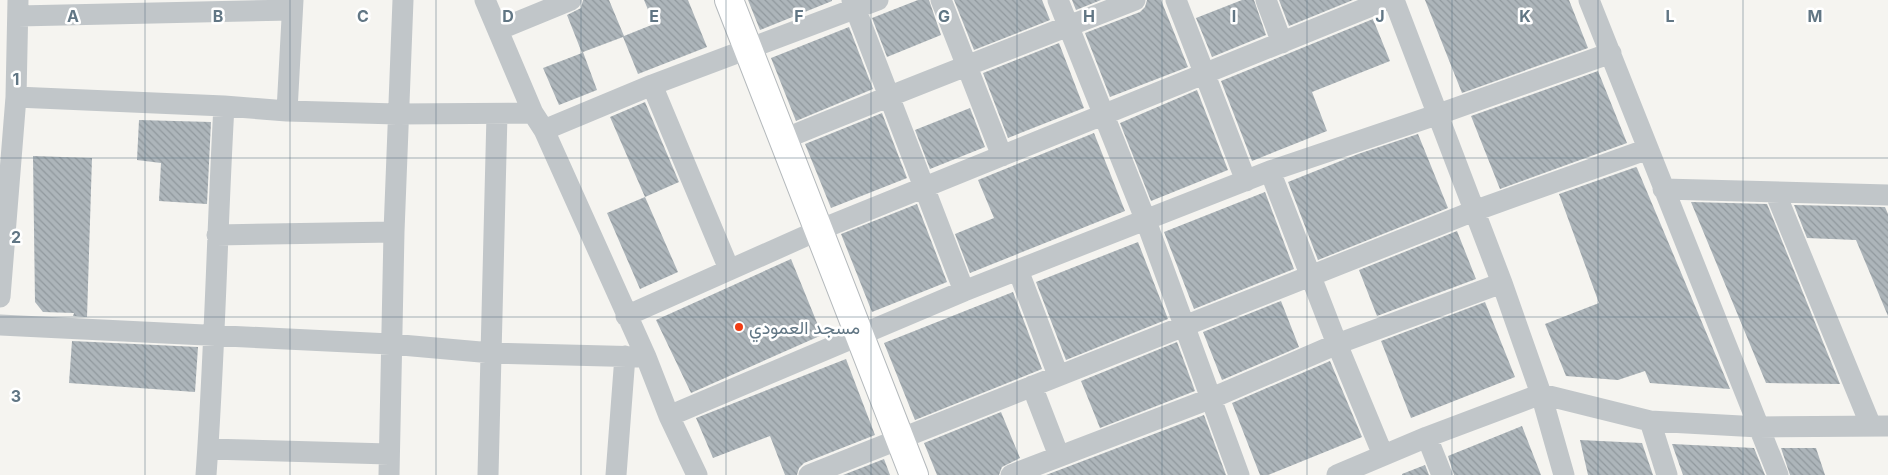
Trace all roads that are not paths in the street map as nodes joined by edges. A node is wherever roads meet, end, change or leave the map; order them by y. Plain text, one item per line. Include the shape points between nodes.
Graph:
1 (404, 0) edge
2 (485, 0) edge
3 (571, 0) edge
4 (729, 0) edge
5 (878, 0) edge
6 (941, 0) edge
7 (1058, 0) edge
8 (1135, 0) edge
9 (1176, 0) edge
10 (1266, 0) edge
11 (1386, 0) edge
12 (1394, 0) edge
13 (1590, 0) edge
14 (854, 4) edge
15 (292, 5) edge
16 (18, 8) edge
17 (1068, 26) junction
18 (498, 30) junction
19 (1282, 43) junction
20 (748, 50) junction
21 (1611, 53) junction
22 (968, 67) junction
23 (1203, 74) junction
24 (652, 85) junction
25 (888, 96) junction
26 (16, 97) junction
27 (224, 106) junction
28 (287, 112) junction
29 (397, 114) junction
30 (497, 114) junction
31 (1104, 114) junction
32 (1439, 114) junction
33 (539, 121) junction
34 (784, 139) junction
35 (1648, 150) junction
36 (1002, 156) junction
37 (1270, 171) junction
38 (1246, 181) junction
39 (924, 187) junction
40 (1663, 189) junction
41 (1775, 192) junction
42 (1886, 200) edge
43 (1474, 211) junction
44 (1146, 221) junction
45 (818, 230) junction
46 (394, 232) junction
47 (216, 235) junction
48 (729, 269) junction
49 (1018, 270) junction
50 (1311, 274) junction
51 (1502, 283) junction
52 (964, 291) junction
53 (0, 297) edge
54 (626, 316) junction
55 (1183, 324) junction
56 (0, 325) edge
57 (860, 333) junction
58 (215, 336) junction
59 (390, 344) junction
60 (1337, 344) junction
61 (492, 353) junction
62 (636, 357) junction
63 (1058, 375) junction
64 (1032, 386) junction
65 (1541, 394) junction
66 (1212, 398) junction
67 (669, 416) junction
68 (1650, 421) junction
69 (1880, 426) edge
70 (1759, 427) junction
71 (1427, 437) junction
72 (900, 438) junction
73 (208, 449) junction
74 (389, 454) junction
75 (1383, 455) junction
76 (1059, 456) junction
77 (206, 475) edge
78 (389, 475) edge
79 (488, 475) edge
80 (616, 475) edge
81 (697, 475) edge
82 (809, 475) edge
83 (914, 475) edge
84 (1011, 475) edge
85 (1239, 475) edge
86 (1338, 475) edge
87 (1442, 475) edge
88 (1564, 475) edge
89 (1668, 475) edge
90 (1778, 475) edge

1 - 29 street
2 - 18 street
3 - 18 street
4 - 20 main road
5 - 14 street
6 - 22 street
7 - 17 street
8 - 17 street
9 - 23 street
10 - 19 street
11 - 19 street
12 - 32 street
13 - 21 street
14 - 20 street
14 - 25 street
15 - 16 street
15 - 28 street
16 - 26 street
17 - 22 street
17 - 31 street
18 - 33 street
19 - 23 street
20 - 24 street
20 - 34 main road
21 - 32 street
21 - 35 street
22 - 25 street
22 - 36 street
23 - 31 street
23 - 38 street
24 - 33 street
24 - 48 street
25 - 34 street
25 - 39 street
26 - 27 street
26 - 53 street
27 - 28 street
27 - 47 street
28 - 29 street
29 - 30 street
29 - 46 street
30 - 33 street
30 - 61 street
31 - 36 street
31 - 44 street
32 - 37 street
32 - 43 street
33 - 54 street
34 - 45 main road
35 - 40 street
35 - 43 street
36 - 39 street
37 - 38 street
37 - 50 street
38 - 44 street
39 - 45 street
39 - 52 street
40 - 41 street
40 - 70 street
41 - 42 street
41 - 69 street
43 - 50 street
43 - 51 street
44 - 49 street
44 - 55 street
45 - 48 street
45 - 57 main road
46 - 47 street
46 - 59 street
47 - 58 street
48 - 54 street
49 - 52 street
49 - 63 street
50 - 55 street
50 - 60 street
51 - 60 street
51 - 65 street
52 - 57 street
54 - 62 street
55 - 63 street
55 - 66 street
56 - 58 street
57 - 67 street
57 - 72 main road
58 - 59 street
58 - 73 street
59 - 61 street
59 - 74 street
60 - 66 street
60 - 75 street
61 - 62 street
61 - 79 street
62 - 67 street
62 - 80 street
63 - 64 street
64 - 72 street
64 - 76 street
65 - 68 street
65 - 71 street
65 - 88 street
66 - 76 street
66 - 85 street
67 - 81 street
68 - 70 street
68 - 89 street
69 - 70 street
70 - 90 street
71 - 75 street
71 - 87 street
72 - 82 street
72 - 83 main road
73 - 74 street
73 - 77 street
74 - 78 street
75 - 86 street
76 - 84 street

